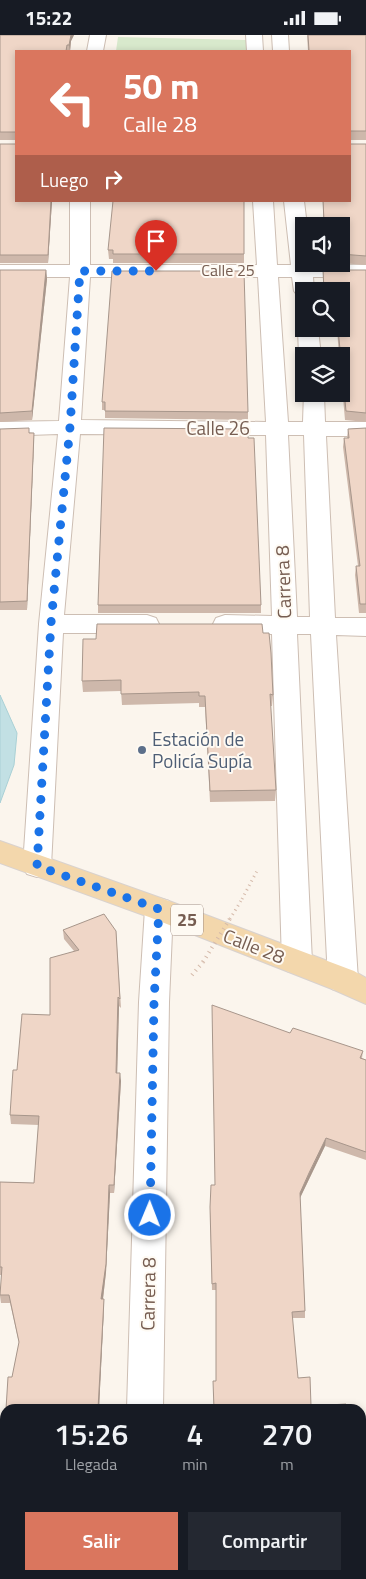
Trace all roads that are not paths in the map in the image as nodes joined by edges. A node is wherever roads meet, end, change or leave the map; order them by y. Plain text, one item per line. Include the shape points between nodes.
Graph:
1 (98, 35) edge
2 (254, 35) edge
3 (280, 35) edge
4 (95, 50) edge
5 (255, 50) edge
6 (281, 50) edge
7 (80, 202) edge
8 (263, 202) edge
9 (294, 202) edge
10 (296, 217) edge
11 (295, 269) edge
12 (268, 270) junction
13 (350, 270) edge
14 (0, 271) edge
15 (80, 271) junction
16 (366, 271) edge
17 (314, 402) edge
18 (70, 427) junction
19 (277, 428) junction
20 (316, 428) junction
21 (0, 429) edge
22 (366, 429) edge
23 (51, 623) junction
24 (167, 624) edge
25 (206, 624) edge
26 (284, 624) junction
27 (322, 626) junction
28 (366, 627) edge
29 (3, 853) edge
30 (37, 866) junction
31 (159, 909) junction
32 (297, 962) junction
33 (354, 986) edge
34 (145, 1404) edge

1 - 4 street
2 - 5 street
3 - 6 street
7 - 15 street
8 - 12 street, Carrera 8
9 - 10 street
11 - 12 street, Calle 25
12 - 15 street, Calle 25
12 - 19 street, Carrera 8
13 - 16 street, Calle 25
14 - 15 street, Calle 25
15 - 18 street
17 - 20 street, Carrera 8
18 - 19 street, Calle 26
18 - 21 street, Calle 26
18 - 23 street
19 - 20 street, Calle 26
19 - 26 street, Carrera 8
20 - 22 street, Calle 26
20 - 27 street, Carrera 8
23 - 24 street
23 - 30 street
25 - 26 street
26 - 27 street
26 - 32 street, Carrera 8
27 - 28 street
27 - 33 street, Carrera 8
29 - 30 main road, Calle 28 / 25
30 - 31 main road, Calle 28 / 25
31 - 32 main road, Calle 28 / 25
31 - 34 street, Carrera 8
32 - 33 main road, Calle 28 / 25

